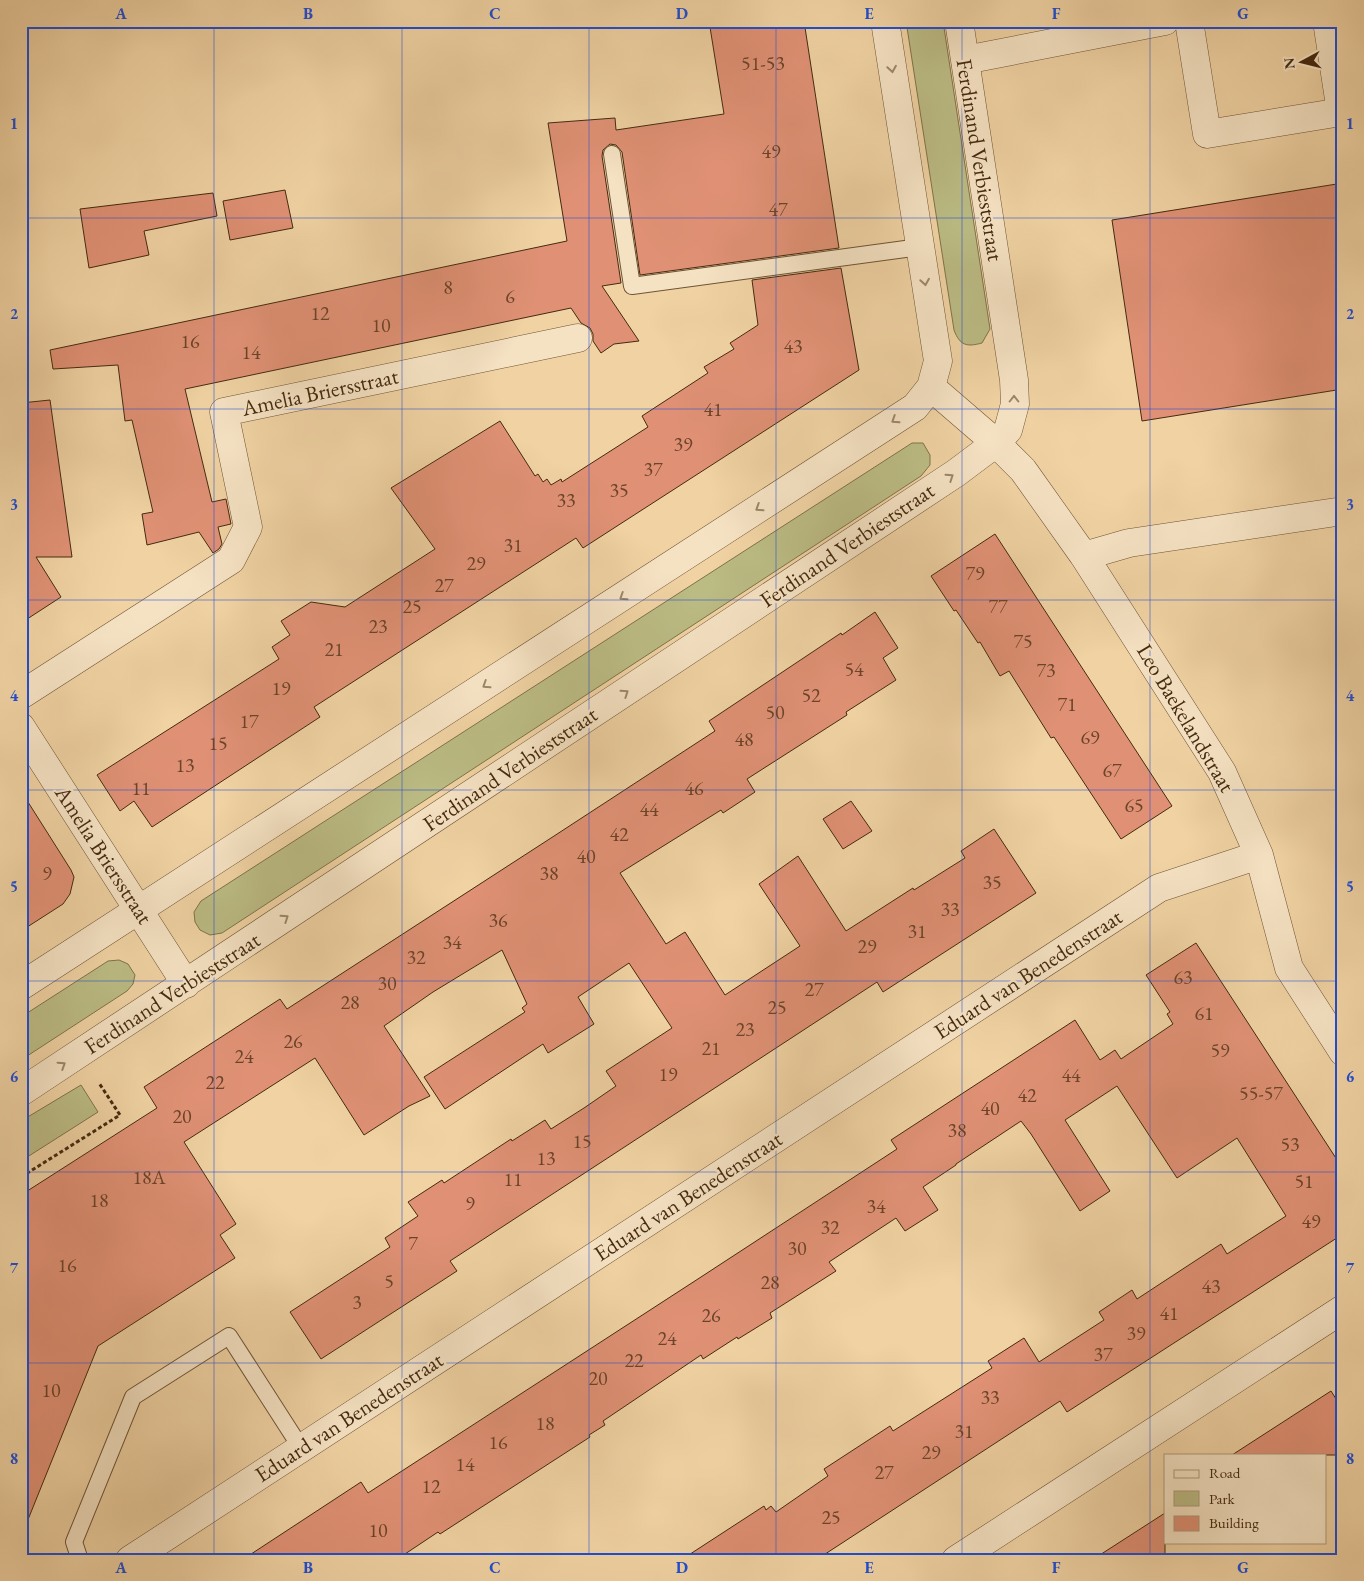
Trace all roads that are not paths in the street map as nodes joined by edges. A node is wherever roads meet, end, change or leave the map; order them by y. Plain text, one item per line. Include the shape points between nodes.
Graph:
1 (884, 21) edge
2 (959, 21) edge
3 (1165, 21) edge
4 (1189, 21) edge
5 (1327, 21) edge
6 (965, 60) junction
7 (612, 154) dead end
8 (920, 247) junction
9 (578, 338) dead end
10 (931, 387) junction
11 (996, 443) junction
12 (1343, 512) edge
13 (1084, 556) junction
14 (21, 695) edge
15 (21, 727) edge
16 (1259, 855) junction
17 (140, 910) junction
18 (186, 984) junction
19 (21, 986) edge
20 (1343, 1052) edge
21 (21, 1092) edge
22 (1343, 1309) edge
23 (301, 1448) junction
24 (80, 1560) edge
25 (130, 1560) edge
26 (956, 1560) edge

1 -> 8 street
2 - 6 street, Ferdinand Verbieststraat
3 - 6 street
4 - 5 street via 1207,134 1341,112
11 -> 6 street, Ferdinand Verbieststraat via 1008,430 1015,404 1014,380
7 - 8 lane via 632,286
8 -> 10 street via 938,361
9 - 14 street, Amelia Briersstraat via 224,412 248,527 231,560
10 - 11 street
10 -> 17 street via 914,407
11 - 13 street, Leo Baekelandstraat via 1022,470
18 -> 11 street, Ferdinand Verbieststraat via 956,473
12 - 13 street via 1129,543
13 - 16 street, Leo Baekelandstraat via 1222,772
15 - 17 street, Amelia Briersstraat
16 - 20 street, Leo Baekelandstraat via 1289,968
16 - 23 street, Eduard van Benedenstraat via 1159,888
17 - 18 street, Amelia Briersstraat
17 - 19 street
21 -> 18 street, Ferdinand Verbieststraat
22 - 26 street
23 - 24 lane via 229,1336 134,1397 74,1542
23 - 25 street, Eduard van Benedenstraat

